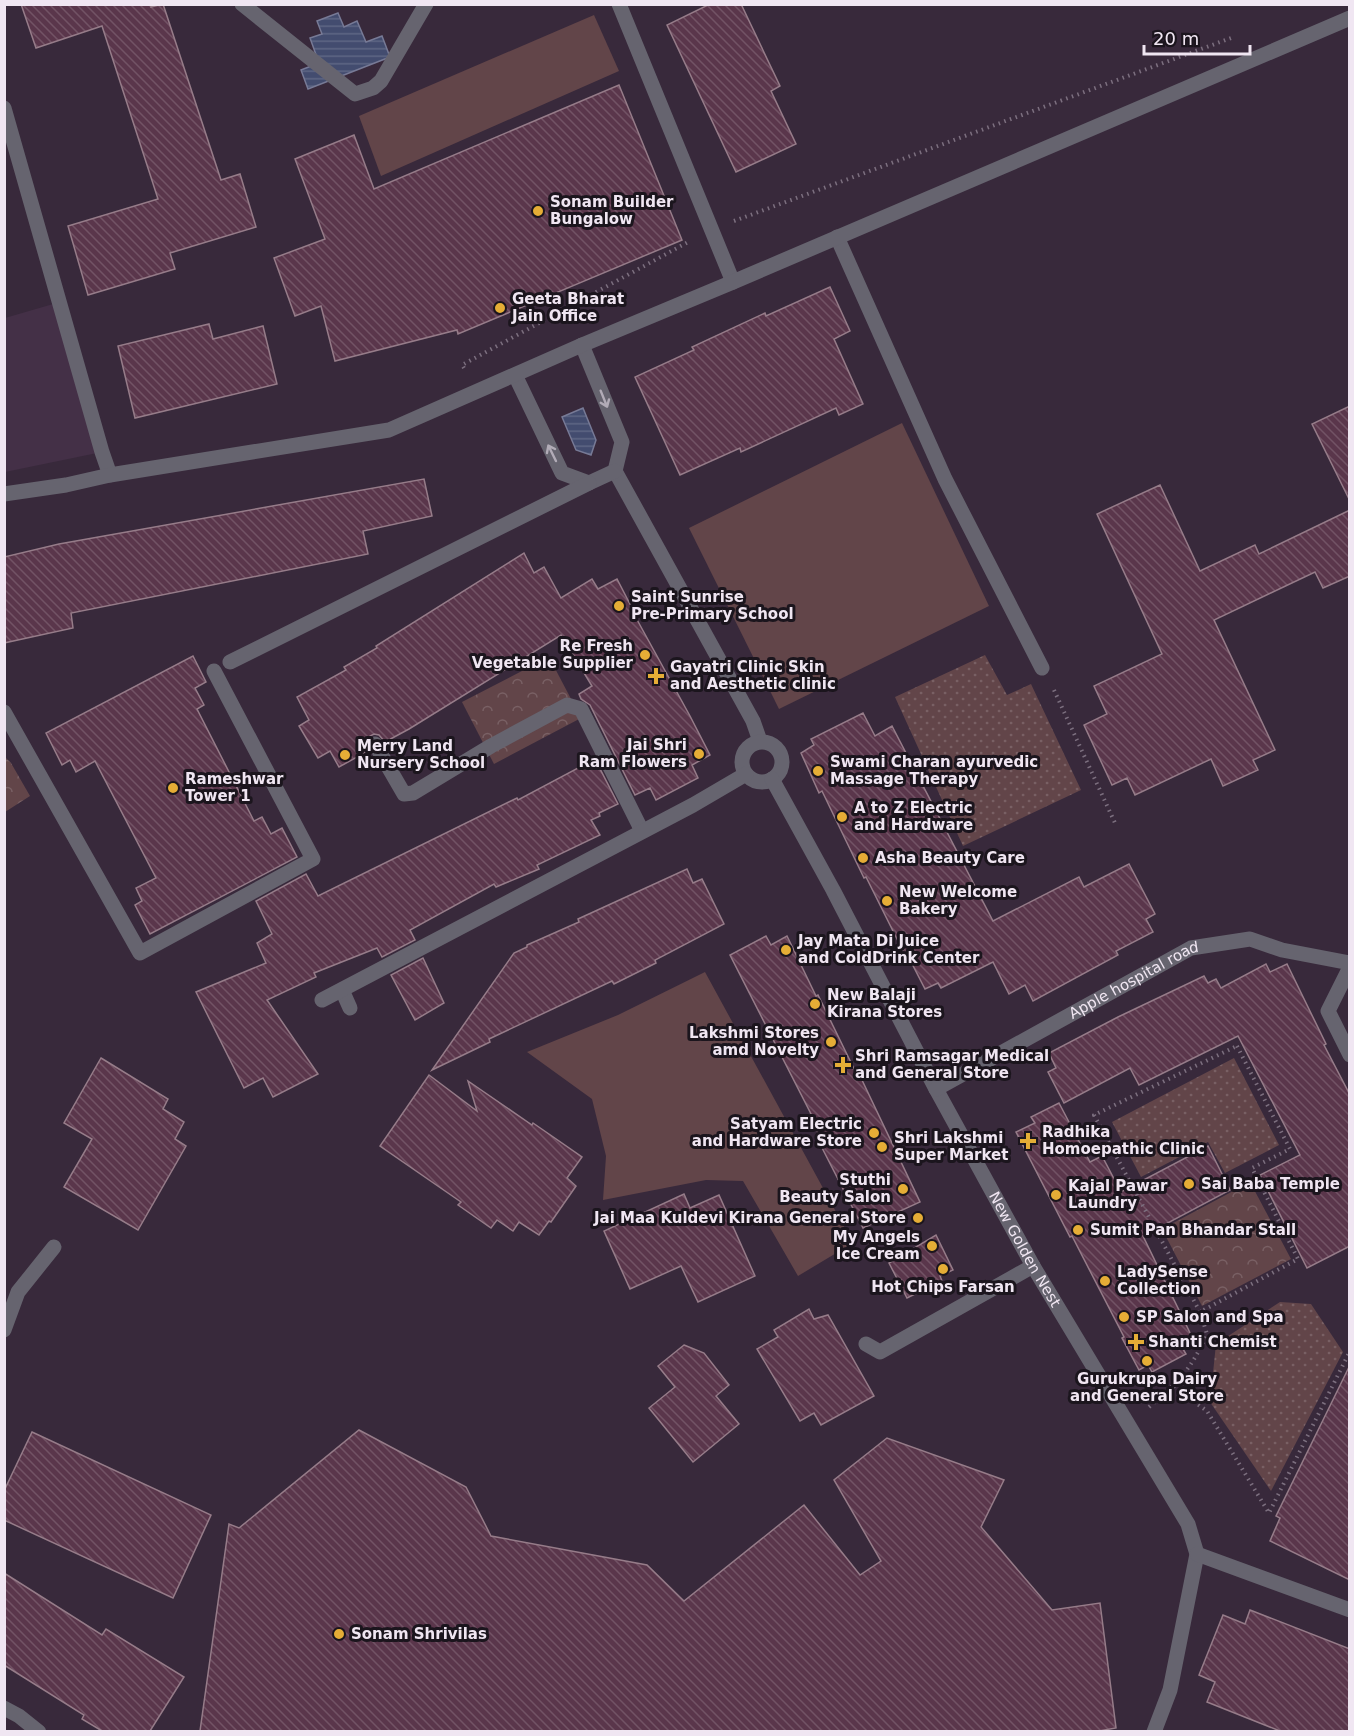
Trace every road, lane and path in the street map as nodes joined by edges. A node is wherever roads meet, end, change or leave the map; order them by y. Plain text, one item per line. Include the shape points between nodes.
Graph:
1 (242, 4) edge
2 (426, 4) edge
3 (619, 4) edge
4 (1350, 18) edge
5 (1233, 37) dead end
6 (4, 108) edge
7 (712, 229) junction
8 (837, 237) junction
9 (733, 282) junction
10 (582, 345) junction
11 (462, 365) dead end
12 (515, 375) junction
13 (615, 471) junction
14 (110, 475) junction
15 (589, 483) junction
16 (4, 494) edge
17 (230, 662) dead end
18 (1042, 668) dead end
19 (214, 671) dead end
20 (1051, 684) dead end
21 (4, 712) edge
22 (760, 741) junction
23 (375, 744) dead end
24 (746, 774) junction
25 (772, 779) junction
26 (1115, 823) dead end
27 (642, 831) junction
28 (1350, 965) edge
29 (342, 990) junction
30 (321, 1000) dead end
31 (350, 1008) dead end
32 (1350, 1055) edge
33 (936, 1089) junction
34 (54, 1246) dead end
35 (1033, 1266) junction
36 (1200, 1312) junction
37 (4, 1330) edge
38 (866, 1344) dead end
39 (1349, 1353) edge
40 (1174, 1387) junction
41 (1149, 1407) dead end
42 (1197, 1554) junction
43 (1350, 1610) edge
44 (4, 1708) edge
45 (39, 1731) edge
46 (1154, 1731) edge

1 - 2 street via 355,94 381,81
3 - 7 street
4 - 8 street
5 - 7 path
6 - 14 street
7 - 9 street
7 - 11 path
8 - 9 street
8 - 18 street via 945,479
9 - 10 street
10 - 12 street
10 -> 13 street via 622,442
12 - 14 street via 389,430
15 -> 12 street via 562,472
13 - 15 street
13 - 22 street via 753,721
14 - 16 street
15 - 17 street
19 - 21 street via 313,859 140,953
20 - 26 path
22 - 24 street via 744,751 741,765
22 - 25 street via 773,744 781,755 781,769
23 - 27 street via 404,794 412,793 567,705 581,709
24 - 25 street via 760,782
24 - 27 street
25 - 33 street, New Golden Nest
27 - 29 street
28 - 32 street via 1328,1011
28 - 33 street, Apple hospital road via 1250,939 1191,948
29 - 30 street
29 - 31 street
33 - 35 street, New Golden Nest
34 - 37 street via 18,1292
35 - 38 street via 880,1352
35 - 42 street, New Golden Nest via 1188,1524
36 - 36 path via 1298,1259 1252,1168 1290,1149 1237,1046 1094,1115
36 - 40 path via 1207,1334 1197,1357
39 - 40 path via 1269,1513 1207,1411
40 - 41 path
42 - 43 street
42 - 46 street, New Golden Nest via 1170,1690
44 - 45 street

